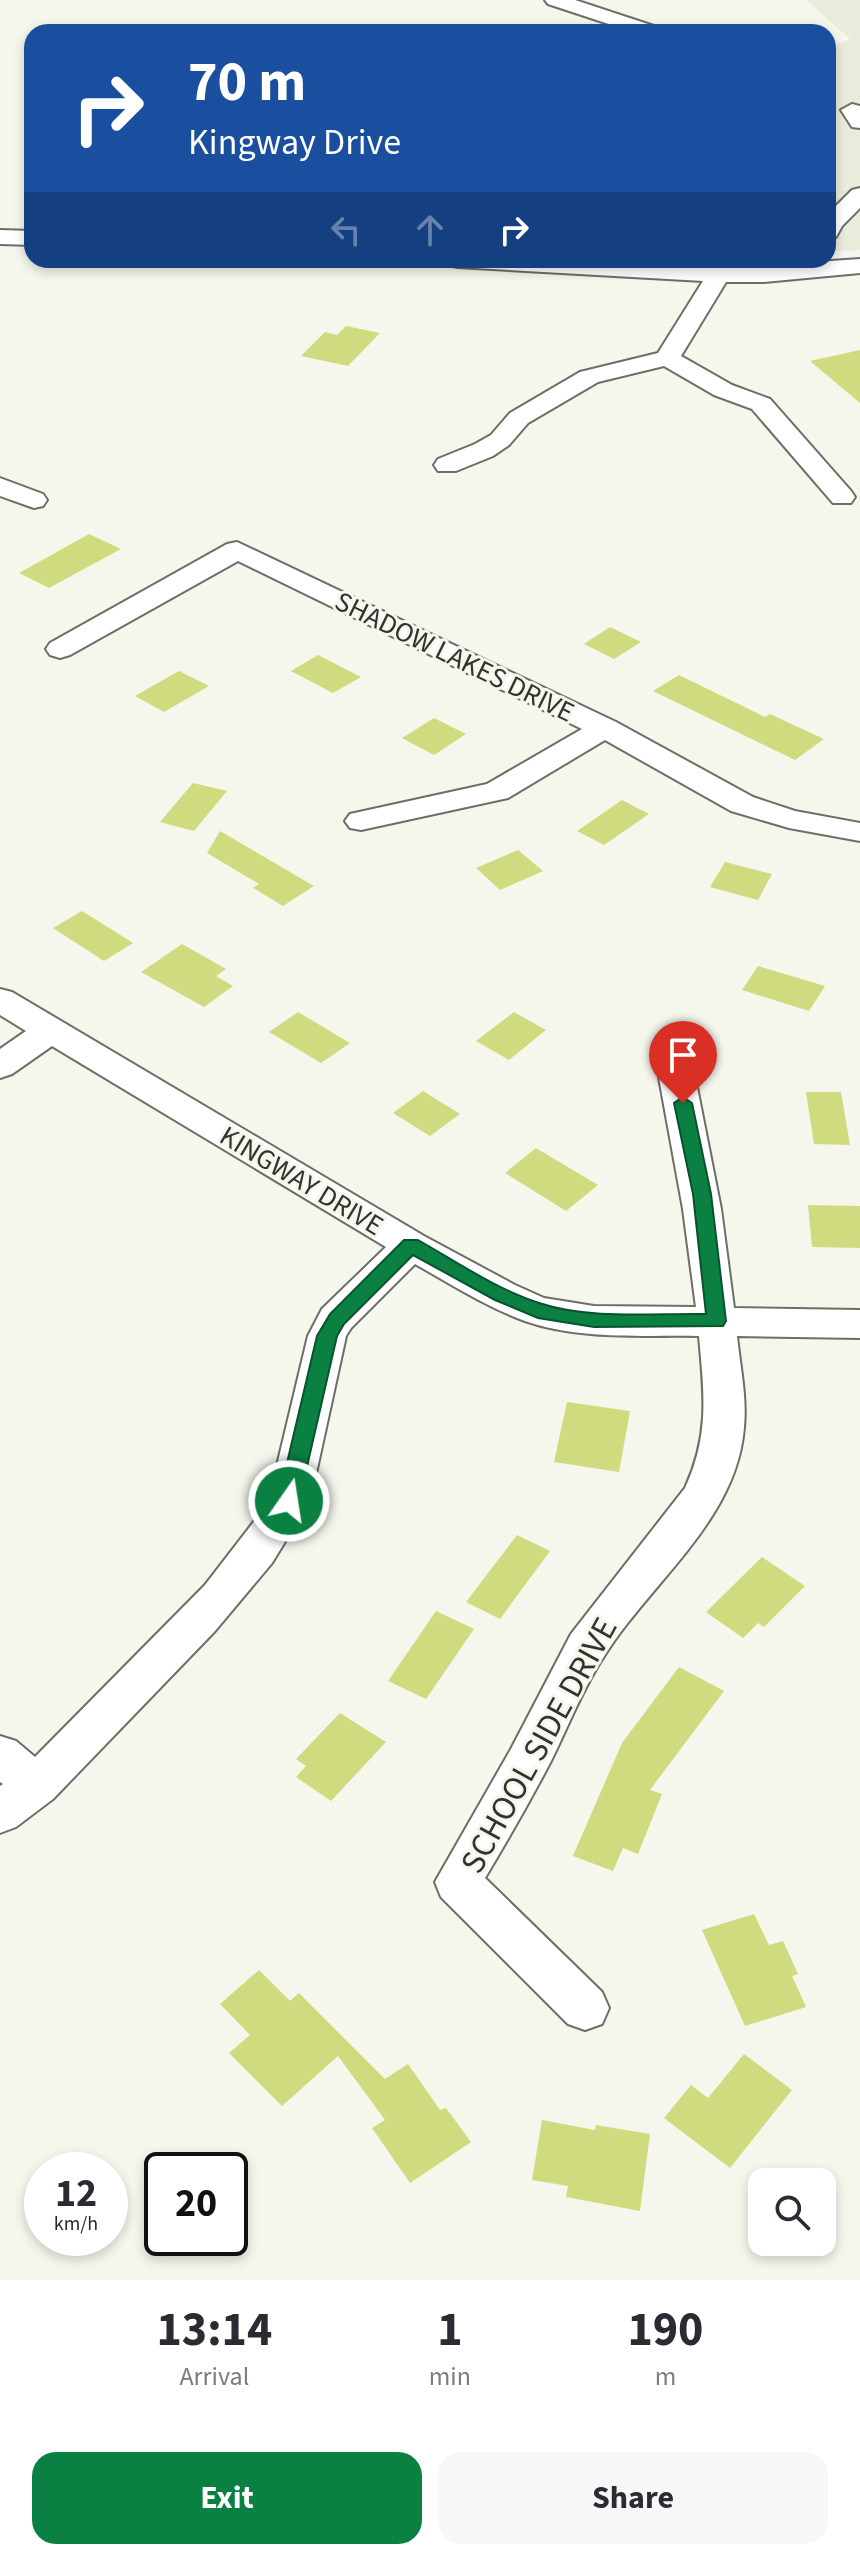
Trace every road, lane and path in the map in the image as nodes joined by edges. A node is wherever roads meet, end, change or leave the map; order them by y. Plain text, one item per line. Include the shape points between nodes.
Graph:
1 (555, 0) edge
2 (628, 24) edge
3 (860, 195) edge
4 (836, 219) edge
5 (0, 237) edge
6 (24, 238) edge
7 (720, 268) edge
8 (804, 268) edge
9 (667, 358) junction
10 (447, 465) dead end
11 (0, 486) edge
12 (842, 497) dead end
13 (34, 500) dead end
14 (60, 649) dead end
15 (605, 728) junction
16 (361, 821) dead end
17 (860, 832) edge
18 (0, 1000) edge
19 (51, 1030) junction
20 (0, 1066) edge
21 (676, 1072) dead end
22 (411, 1245) junction
23 (716, 1321) junction
24 (860, 1324) edge
25 (0, 1755) edge
26 (37, 1785) junction
27 (0, 1813) edge
28 (585, 2008) dead end

1 - 2 street
3 - 4 street
5 - 6 street
7 - 8 street via 764,275
7 - 9 street
9 - 10 street via 589,377 519,418 484,450
9 - 12 street via 723,390 761,404
11 - 13 street
14 - 15 street, SHADOW LAKES DRIVE via 237,550
15 - 16 street via 497,791
15 - 17 street, SHADOW LAKES DRIVE via 742,804
18 - 19 street, KINGWAY DRIVE
19 - 20 street
19 - 22 street, KINGWAY DRIVE
21 - 23 street via 702,1194
22 - 23 street, KINGWAY DRIVE via 501,1295 550,1314 594,1320
22 - 26 street via 336,1319 327,1336 289,1501 276,1525 222,1595
23 - 24 street, KINGWAY DRIVE
23 - 28 street, SCHOOL SIDE DRIVE via 723,1435 705,1489 675,1539 582,1653 458,1882
25 - 26 street
26 - 27 street

